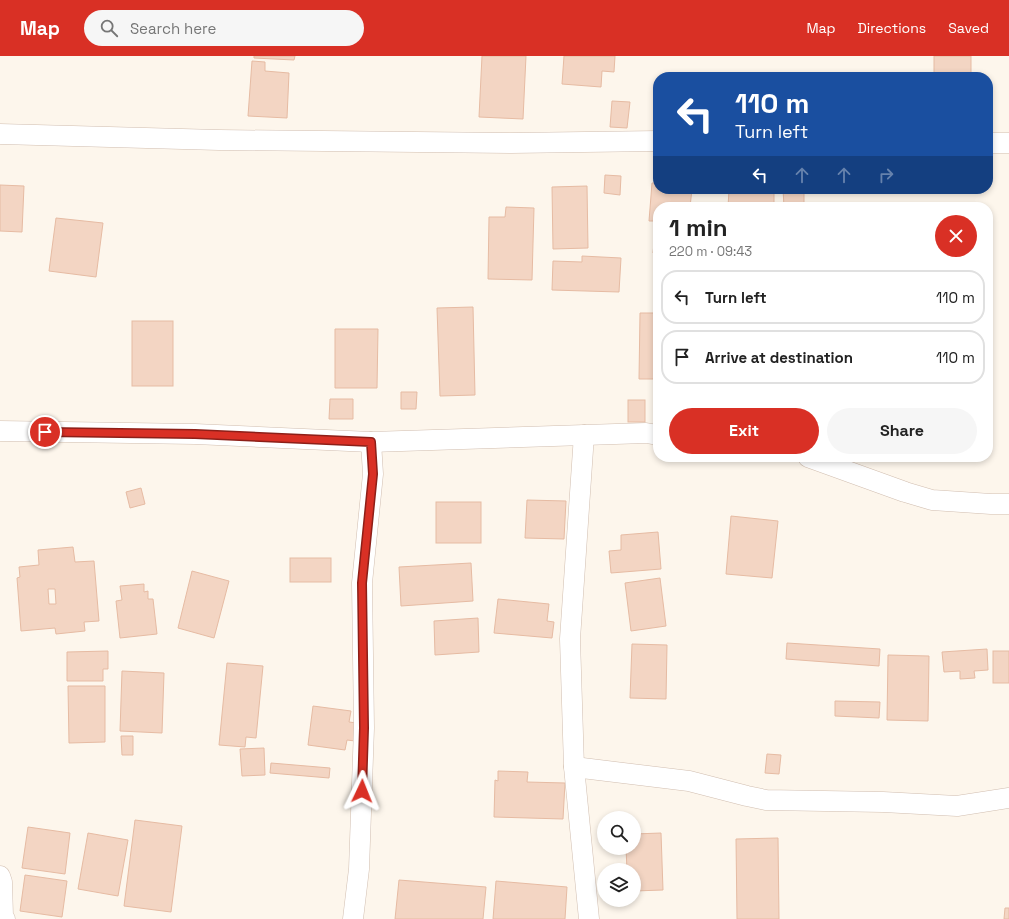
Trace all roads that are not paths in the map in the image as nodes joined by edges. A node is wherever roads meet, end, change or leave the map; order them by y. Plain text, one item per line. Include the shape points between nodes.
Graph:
1 (0, 134) edge
2 (653, 141) edge
3 (993, 143) edge
4 (1009, 144) edge
5 (0, 431) edge
6 (653, 434) edge
7 (584, 435) junction
8 (371, 442) junction
9 (822, 462) edge
10 (1009, 504) edge
11 (574, 767) junction
12 (1009, 798) edge
13 (0, 876) edge
14 (5, 919) edge
15 (352, 919) edge
16 (589, 919) edge

1 - 2 street via 219,140 503,143
3 - 4 street
5 - 8 street via 195,434
6 - 7 street
7 - 8 street
7 - 11 street via 570,639
8 - 15 street via 373,474 362,583 364,728 359,868
9 - 10 street via 932,500
11 - 12 street via 689,781 766,800 957,806
11 - 16 street
13 - 14 street

